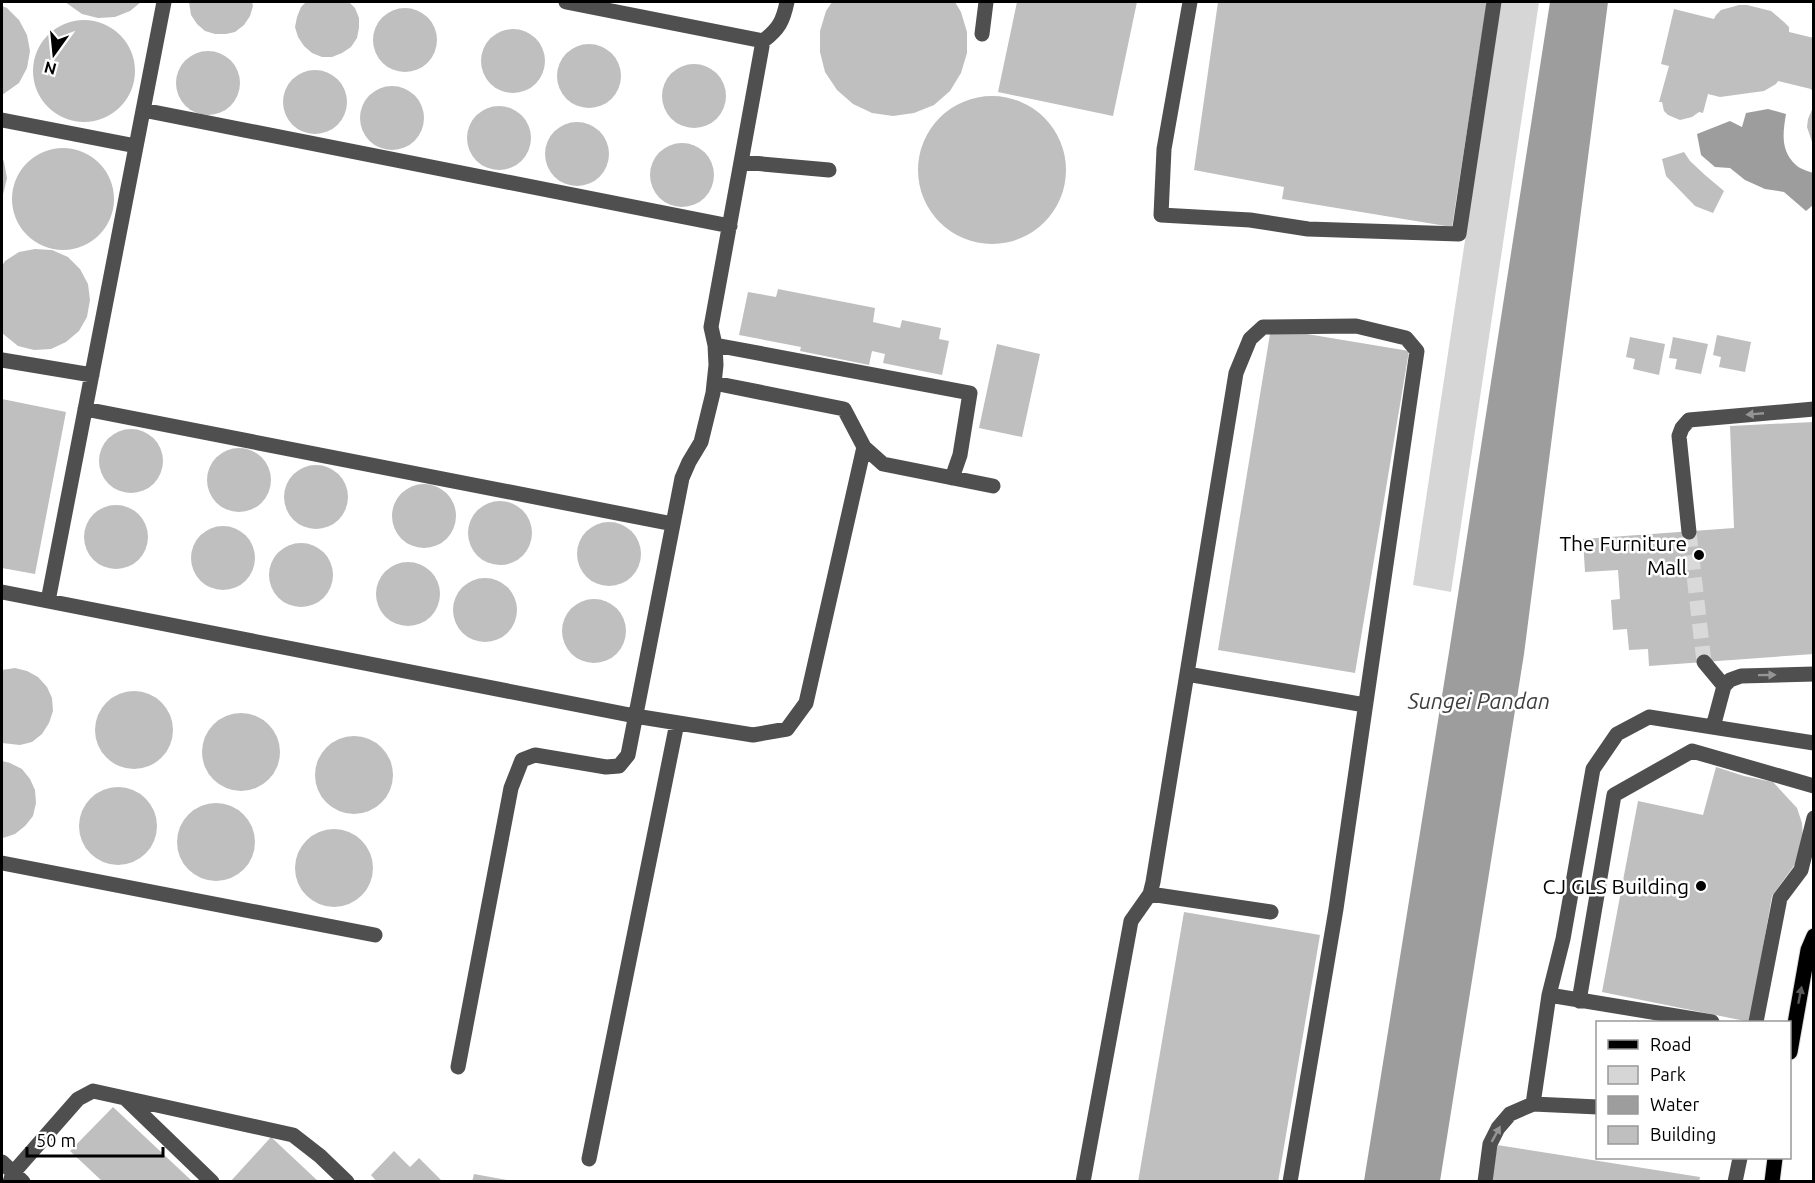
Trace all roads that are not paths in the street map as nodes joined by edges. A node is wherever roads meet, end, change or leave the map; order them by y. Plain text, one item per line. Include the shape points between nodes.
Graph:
1 (164, 2) edge
2 (566, 2) edge
3 (787, 2) edge
4 (986, 2) edge
5 (1190, 2) edge
6 (1494, 2) edge
7 (613, 6) edge
8 (982, 34) dead end
9 (764, 41) junction
10 (143, 110) junction
11 (2, 120) edge
12 (136, 146) junction
13 (741, 162) junction
14 (829, 170) dead end
15 (730, 226) junction
16 (715, 345) junction
17 (2, 360) edge
18 (92, 375) junction
19 (714, 383) junction
20 (86, 409) junction
21 (1814, 409) edge
22 (864, 447) junction
23 (952, 478) junction
24 (993, 486) dead end
25 (673, 524) junction
26 (1689, 532) tunnel mouth
27 (2, 591) edge
28 (48, 601) junction
29 (1704, 662) tunnel mouth
30 (1187, 674) junction
31 (1814, 675) edge
32 (1724, 686) junction
33 (1365, 705) junction
34 (635, 716) junction
35 (676, 723) junction
36 (1713, 727) junction
37 (1814, 743) edge
38 (1814, 786) edge
39 (1814, 818) edge
40 (2, 863) edge
41 (1150, 894) junction
42 (1271, 912) dead end
43 (375, 935) dead end
44 (1814, 936) edge
45 (1549, 996) junction
46 (1578, 1001) junction
47 (1700, 1021) edge
48 (1756, 1021) edge
49 (1791, 1046) edge
50 (458, 1067) dead end
51 (124, 1097) junction
52 (1533, 1104) junction
53 (1596, 1107) edge
54 (589, 1159) dead end
55 (1740, 1159) edge
56 (1775, 1159) edge
57 (12, 1174) edge
58 (213, 1182) edge
59 (347, 1182) edge
60 (1083, 1182) edge
61 (1290, 1182) edge
62 (1485, 1182) edge
63 (1735, 1182) edge
64 (1772, 1182) edge

1 - 10 lane
2 - 7 lane
3 - 9 lane via 775,32
4 - 8 lane
5 - 6 lane via 1164,149 1161,215 1308,228 1459,234
7 - 9 lane
9 - 13 lane
10 - 12 lane
10 - 15 lane
11 - 12 lane
12 - 18 lane
13 - 14 lane
13 - 15 lane
15 - 16 lane via 711,327
16 - 19 lane
16 - 23 lane via 970,393 960,455
17 - 18 lane
18 - 20 lane
19 - 22 lane via 844,409
19 - 25 lane via 701,442 682,478
20 - 25 lane
20 - 28 lane
21 -> 26 lane via 1689,420 1679,436
22 - 23 lane via 883,464
22 - 35 lane via 806,703 787,729 753,735
23 - 24 lane
25 - 34 lane
27 - 28 lane
28 - 34 lane
29 - 32 lane
30 - 33 lane
30 - 33 lane via 1236,373 1250,339 1263,327 1356,326 1406,338 1417,351
30 - 41 lane
32 -> 31 lane via 1741,676
32 - 36 lane
33 - 61 lane via 1336,909
34 - 35 lane
34 - 50 lane via 628,755 619,766 535,755 522,760 515,773
35 - 54 lane
36 - 37 lane
36 - 45 lane via 1649,717 1617,734 1593,769
38 - 46 lane via 1692,751 1614,795
39 - 48 lane via 1801,870 1780,898
40 - 43 lane
41 - 42 lane
41 - 60 lane via 1131,921
49 -> 44 main road via 1808,950
45 - 46 lane
45 - 52 lane
46 - 47 lane
51 - 57 lane via 93,1092 78,1099
51 - 58 lane
51 - 59 lane via 293,1135
52 - 53 lane
62 -> 52 lane via 1490,1144 1498,1128 1510,1114
55 - 63 lane
56 - 64 main road

